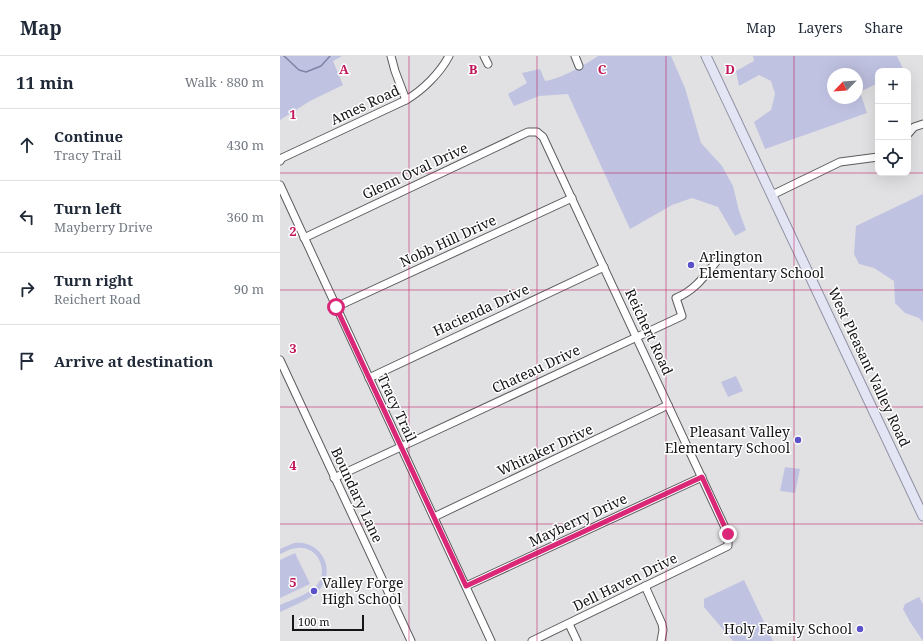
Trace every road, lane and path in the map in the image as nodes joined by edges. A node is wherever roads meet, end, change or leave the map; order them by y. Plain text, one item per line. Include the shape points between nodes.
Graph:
1 (391, 56) edge
2 (449, 56) edge
3 (484, 56) edge
4 (575, 56) edge
5 (706, 56) edge
6 (488, 64) dead end
7 (579, 66) dead end
8 (406, 100) junction
9 (923, 124) edge
10 (911, 130) edge
11 (537, 132) joint
12 (875, 157) edge
13 (280, 160) edge
14 (280, 185) edge
15 (772, 195) junction
16 (572, 198) junction
17 (304, 238) junction
18 (716, 262) dead end
19 (604, 267) junction
20 (336, 307) junction
21 (637, 337) junction
22 (280, 360) edge
23 (369, 378) junction
24 (668, 405) junction
25 (401, 446) junction
26 (702, 477) junction
27 (334, 478) junction
28 (923, 516) edge
29 (434, 517) junction
30 (728, 546) joint
31 (466, 586) junction
32 (645, 586) junction
33 (569, 624) junction
34 (411, 641) edge
35 (491, 641) edge
36 (532, 641) edge
37 (577, 641) edge
38 (661, 641) edge

1 - 8 street
2 - 8 street, Ames Road via 418,93
3 - 6 street
4 - 7 street
5 - 15 main road, West Pleasant Valley Road
8 - 13 street, Ames Road
9 - 10 street
11 - 16 street, Reichert Road via 543,136
11 - 17 street, Glenn Oval Drive via 528,132
12 - 15 street via 840,162
14 - 17 street, Tracy Trail
15 - 28 main road, West Pleasant Valley Road
16 - 19 street, Reichert Road
16 - 20 street, Nobb Hill Drive
17 - 20 street, Tracy Trail
18 - 21 street, Chateau Drive via 692,290 676,298 682,316
19 - 21 street, Reichert Road
19 - 23 street, Hacienda Drive
20 - 23 street, Tracy Trail
21 - 24 street, Reichert Road
21 - 25 street, Chateau Drive
22 - 27 street, Boundary Lane
23 - 25 street, Tracy Trail
24 - 26 street, Reichert Road
24 - 29 street, Whitaker Drive
25 - 27 street, Chateau Drive
25 - 29 street, Tracy Trail
26 - 30 street, Reichert Road via 728,534
26 - 31 street, Mayberry Drive
27 - 34 street, Boundary Lane
29 - 31 street, Tracy Trail
30 - 32 street, Dell Haven Drive
31 - 35 street, Tracy Trail
32 - 33 street, Dell Haven Drive
32 - 38 street via 662,624
33 - 36 street, Dell Haven Drive
33 - 37 street

